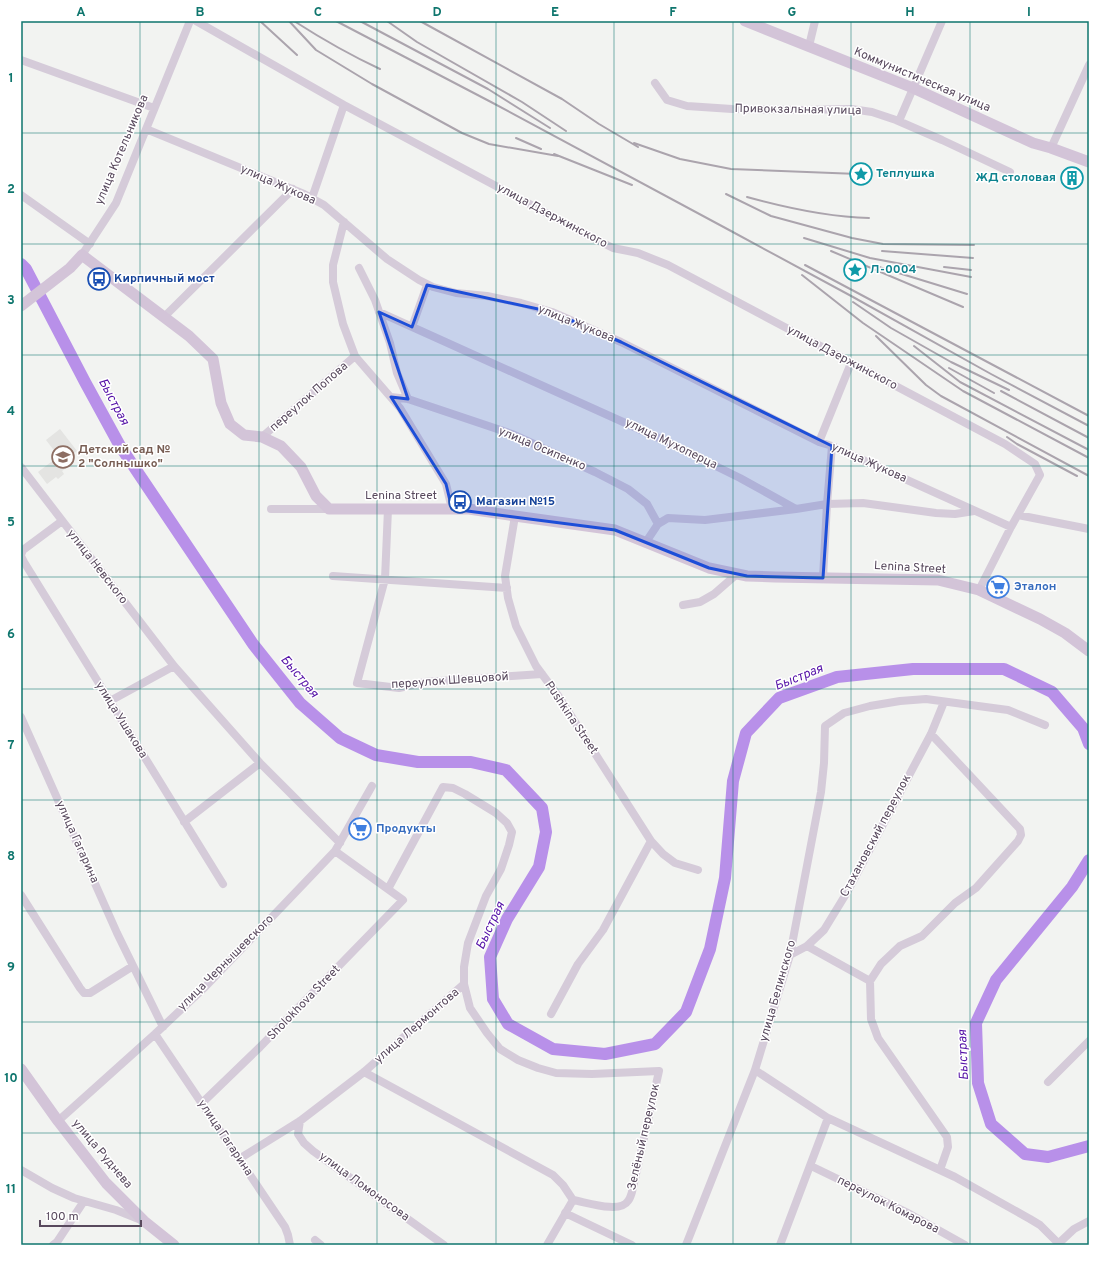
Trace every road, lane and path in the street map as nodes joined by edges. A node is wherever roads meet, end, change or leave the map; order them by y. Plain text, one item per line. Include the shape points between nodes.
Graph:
1 (190, 21) edge
2 (196, 21) edge
3 (745, 21) edge
4 (815, 21) edge
5 (942, 21) edge
6 (809, 46) junction
7 (21, 60) edge
8 (1089, 65) edge
9 (656, 83) dead end
10 (913, 88) junction
11 (344, 105) junction
12 (154, 108) junction
13 (898, 121) junction
14 (146, 129) junction
15 (1051, 148) junction
16 (1089, 162) edge
17 (1010, 172) dead end
18 (293, 189) junction
19 (21, 195) edge
20 (312, 198) junction
21 (344, 222) junction
22 (90, 244) junction
23 (82, 255) junction
24 (359, 268) dead end
25 (427, 285) junction
26 (21, 306) edge
27 (379, 312) junction
28 (164, 317) junction
29 (412, 327) junction
30 (355, 356) junction
31 (851, 363) junction
32 (391, 397) junction
33 (408, 399) junction
34 (262, 437) junction
35 (819, 442) junction
36 (832, 446) junction
37 (21, 467) edge
38 (827, 504) junction
39 (271, 509) dead end
40 (328, 509) junction
41 (388, 509) junction
42 (452, 509) junction
43 (796, 509) junction
44 (974, 511) junction
45 (1018, 515) junction
46 (515, 516) junction
47 (62, 520) junction
48 (658, 524) junction
49 (1011, 527) junction
50 (1089, 529) edge
51 (646, 542) junction
52 (21, 556) edge
53 (29, 571) junction
54 (737, 574) junction
55 (21, 575) edge
56 (333, 576) dead end
57 (824, 578) junction
58 (385, 579) junction
59 (507, 588) junction
60 (979, 590) junction
61 (683, 605) dead end
62 (1089, 651) edge
63 (174, 666) junction
64 (542, 674) junction
65 (110, 701) junction
66 (944, 702) junction
67 (21, 717) edge
68 (1045, 725) dead end
69 (931, 734) junction
70 (260, 763) junction
71 (372, 786) dead end
72 (184, 822) junction
73 (651, 841) junction
74 (340, 843) junction
75 (335, 851) junction
76 (698, 870) dead end
77 (223, 884) dead end
78 (388, 889) junction
79 (21, 895) edge
80 (808, 946) junction
81 (790, 955) junction
82 (134, 966) junction
83 (870, 982) junction
84 (464, 984) junction
85 (551, 1014) dead end
86 (163, 1027) junction
87 (155, 1034) junction
88 (1089, 1041) edge
89 (21, 1069) edge
90 (755, 1070) junction
91 (364, 1072) junction
92 (1048, 1082) dead end
93 (202, 1103) junction
94 (828, 1118) junction
95 (300, 1120) junction
96 (58, 1121) junction
97 (240, 1159) junction
98 (811, 1166) junction
99 (21, 1170) edge
100 (940, 1170) junction
101 (573, 1200) junction
102 (84, 1201) junction
103 (565, 1213) junction
104 (1089, 1221) edge
105 (144, 1222) junction
106 (1059, 1244) edge
107 (53, 1245) edge
108 (174, 1245) edge
109 (290, 1245) edge
110 (444, 1245) edge
111 (547, 1245) edge
112 (632, 1245) edge
113 (686, 1245) edge
114 (780, 1245) edge
115 (965, 1245) edge

1 - 12 street, улица Котельникова
2 - 11 street, улица Дзержинского
3 - 6 street, Коммунистическая улица
4 - 6 street
5 - 10 street
6 - 10 street, Коммунистическая улица
7 - 12 street
8 - 15 street
9 - 13 street, Привокзальная улица via 667,100 687,106 732,109 851,109 872,112
10 - 13 street
10 - 15 street, Коммунистическая улица via 1033,143
11 - 20 street
11 - 31 street, улица Дзержинского via 597,240 613,248 638,253 668,265
12 - 14 street, улица Котельникова
13 - 17 street, Привокзальная улица
14 - 18 street, улица Жукова
14 - 22 street, улица Котельникова via 116,203
15 - 16 street, Коммунистическая улица
18 - 20 street, улица Жукова
18 - 28 street
19 - 22 street
20 - 21 street, улица Жукова
21 - 25 street, улица Жукова via 387,259
21 - 30 street via 333,265 333,282 343,324
22 - 23 street, улица Котельникова
23 - 26 street, улица Котельникова via 70,268
23 - 28 street
24 - 27 street
25 - 29 street
25 - 35 street, улица Жукова via 456,293 521,303 552,312 621,342
27 - 29 street, улица Мухоперца
27 - 33 street via 397,373
28 - 34 street via 213,359 221,403 230,424 244,435
29 - 43 street, улица Мухоперца via 663,440
30 - 32 street
30 - 34 street, переулок Попова
31 - 35 street
31 - 45 street, улица Дзержинского via 1005,444 1035,464 1040,475
32 - 33 street, улица Осипенко
32 - 42 street via 446,484
33 - 48 street, улица Осипенко via 512,434 595,472 628,489 647,504
34 - 40 street via 282,446 301,468 316,496
35 - 36 street, улица Жукова
36 - 38 street
36 - 44 street, улица Жукова
37 - 47 street, улица Невского
38 - 43 street
38 - 44 street via 863,503 955,514
38 - 57 street
39 - 40 street, Lenina Street
40 - 41 street, Lenina Street
41 - 42 street, Lenina Street
41 - 58 street
42 - 46 street, Lenina Street
43 - 48 street via 705,520 668,518
44 - 49 street, улица Жукова
45 - 49 street
45 - 50 street
46 - 51 street, Lenina Street via 615,530
46 - 59 street, Pushkina Street via 505,576
47 - 52 street, улица Ушакова via 23,550
47 - 63 street, улица Невского
48 - 51 street
49 - 60 street
51 - 54 street, Lenina Street via 710,568
52 - 53 street, улица Ушакова
53 - 55 street
53 - 65 street, улица Ушакова
54 - 57 street, Lenina Street
54 - 61 street via 714,594 700,602
56 - 58 street
57 - 60 street, Lenina Street via 938,580
58 - 59 street
58 - 64 street, переулок Шевцовой via 357,683 399,688 425,682
59 - 64 street, Pushkina Street via 516,626
60 - 62 street, Lenina Street via 1040,619
63 - 65 street
63 - 70 street, улица Невского
64 - 73 street, Pushkina Street
65 - 72 street, улица Ушакова
66 - 68 street via 1008,710
66 - 69 street, Стахановский переулок
66 - 81 street, улица Белинского via 926,699 870,706 844,713 825,726 820,792
67 - 82 street, улица Гагарина
69 - 80 street, Стахановский переулок via 846,894 824,930
69 - 83 street via 1020,829 1021,835 976,888 955,902 922,936 900,946 881,964
70 - 72 street
70 - 74 street, улица Невского
71 - 74 street, улица Чернышевского
72 - 77 street, улица Ушакова
73 - 76 street, Pushkina Street via 675,863
73 - 85 street via 603,930 578,964
74 - 75 street, улица Чернышевского
75 - 78 street
75 - 86 street, улица Чернышевского via 205,987
78 - 84 street, улица Лермонтова via 443,787 453,788 465,794 507,823 512,832 510,845 468,943
78 - 93 street, Sholokhova Street via 403,900
79 - 82 street via 84,993 90,993
80 - 81 street, Стахановский переулок
80 - 83 street
81 - 90 street, улица Белинского
82 - 86 street, улица Гагарина
83 - 100 street via 871,1019 878,1038 947,1137 948,1147
84 - 91 street, улица Лермонтова
84 - 101 street, Зелёный переулок via 470,1008 487,1033 500,1049 518,1060 556,1072 592,1074 659,1071 628,1202 610,1207
86 - 87 street, улица Чернышевского
87 - 93 street, улица Гагарина
87 - 96 street, улица Чернышевского
88 - 92 street
89 - 96 street, улица Руднева
90 - 94 street
90 - 113 street, улица Белинского
91 - 95 street, улица Лермонтова
91 - 101 street, улица Лермонтова via 553,1175
93 - 97 street, улица Гагарина
94 - 98 street
94 - 100 street
95 - 97 street, улица Лермонтова
95 - 110 street, улица Ломоносова via 298,1134 313,1151
96 - 105 street, улица Руднева via 106,1183
97 - 109 street, улица Гагарина via 285,1227
98 - 114 street
98 - 115 street, переулок Комарова via 906,1212
99 - 102 street via 52,1188
100 - 106 street via 1030,1218
101 - 103 street
102 - 105 street via 116,1210
102 - 107 street
103 - 111 street
103 - 112 street
104 - 106 street via 1074,1229
105 - 108 street, улица Руднева

